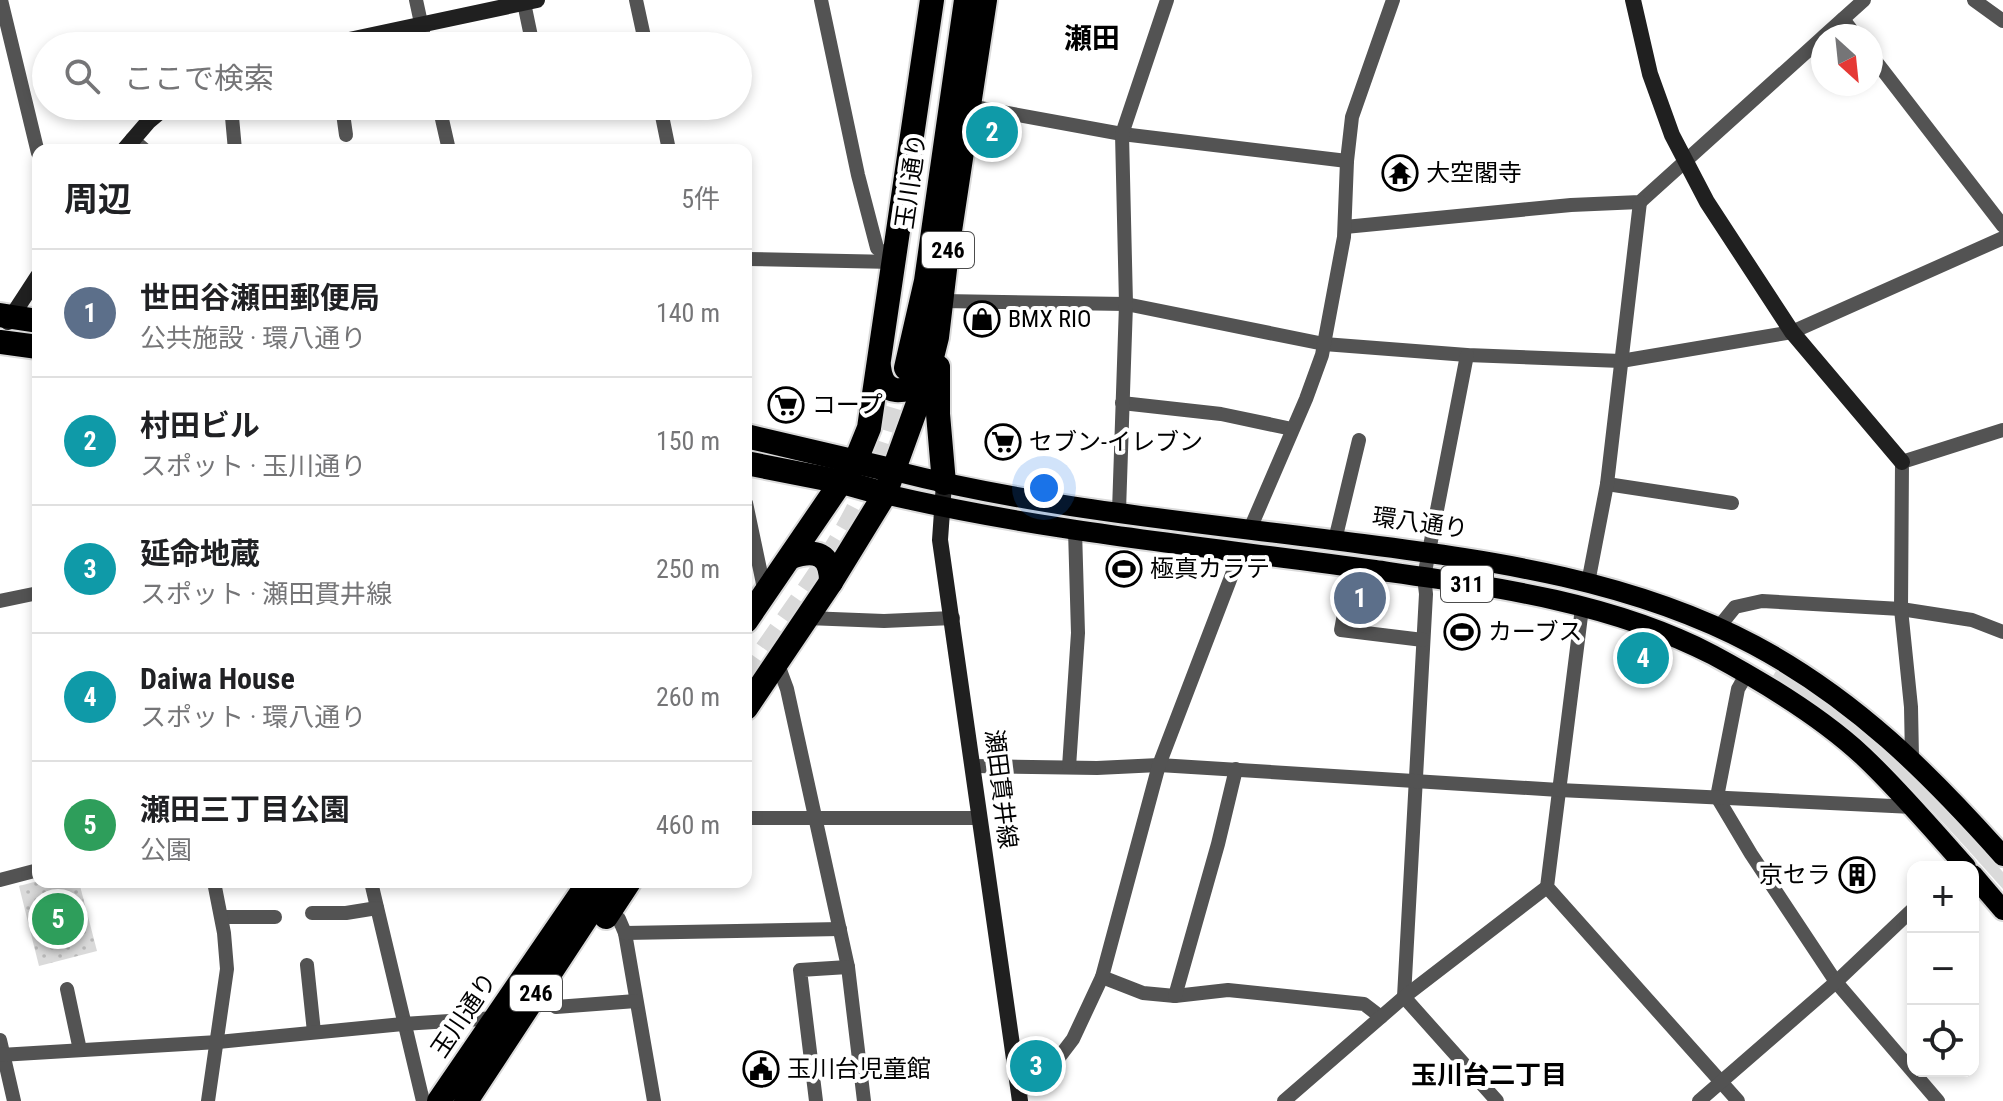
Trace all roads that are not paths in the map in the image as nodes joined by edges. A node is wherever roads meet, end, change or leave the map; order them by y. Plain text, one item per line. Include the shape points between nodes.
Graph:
1 (1, 0) edge
2 (416, 0) edge
3 (636, 0) edge
4 (821, 0) edge
5 (932, 0) edge
6 (950, 0) edge
7 (966, 0) edge
8 (985, 0) edge
9 (1167, 0) edge
10 (1393, 0) edge
11 (1633, 0) edge
12 (1864, 0) edge
13 (1974, 0) edge
14 (530, 1) edge
15 (1843, 19) junction
16 (2003, 21) edge
17 (1837, 24) edge
18 (1847, 24) edge
19 (421, 25) junction
20 (389, 32) edge
21 (423, 32) edge
22 (532, 32) edge
23 (643, 32) edge
24 (1811, 48) edge
25 (1883, 71) edge
26 (969, 106) junction
27 (155, 120) edge
28 (232, 120) edge
29 (344, 120) edge
30 (442, 120) edge
31 (663, 120) edge
32 (1122, 134) junction
33 (346, 135) dead end
34 (36, 144) edge
35 (136, 144) edge
36 (234, 144) edge
37 (448, 144) edge
38 (668, 144) edge
39 (1347, 161) junction
40 (1684, 162) junction
41 (1640, 202) junction
42 (2003, 226) edge
43 (1345, 227) junction
44 (2003, 238) edge
45 (752, 259) edge
46 (894, 262) junction
47 (32, 284) edge
48 (942, 301) junction
49 (1126, 304) junction
50 (32, 321) edge
51 (4, 322) edge
52 (1792, 332) junction
53 (937, 337) junction
54 (0, 342) edge
55 (1324, 344) junction
56 (32, 346) edge
57 (1467, 355) junction
58 (1621, 361) junction
59 (901, 370) junction
60 (1122, 403) junction
61 (1292, 429) junction
62 (2003, 430) edge
63 (752, 437) edge
64 (1359, 440) dead end
65 (856, 460) junction
66 (1902, 462) junction
67 (752, 464) edge
68 (895, 471) junction
69 (793, 472) junction
70 (842, 482) junction
71 (1607, 484) junction
72 (885, 494) junction
73 (943, 495) junction
74 (1732, 503) dead end
75 (1119, 511) junction
76 (818, 518) junction
77 (1250, 529) junction
78 (1075, 530) junction
79 (1335, 540) junction
80 (1241, 551) junction
81 (1428, 552) junction
82 (791, 557) junction
83 (1353, 567) junction
84 (1424, 577) junction
85 (831, 582) junction
86 (1588, 583) junction
87 (32, 594) edge
88 (0, 601) edge
89 (1582, 608) junction
90 (752, 609) edge
91 (1901, 609) junction
92 (807, 618) junction
93 (953, 618) junction
94 (1718, 628) junction
95 (2003, 632) edge
96 (1423, 640) junction
97 (777, 662) junction
98 (1746, 675) junction
99 (752, 699) edge
100 (1912, 758) junction
101 (1159, 765) junction
102 (974, 766) junction
103 (1069, 767) junction
104 (1236, 769) junction
105 (1415, 779) junction
106 (1559, 790) junction
107 (1717, 797) junction
108 (1913, 807) junction
109 (816, 817) junction
110 (752, 818) edge
111 (980, 818) junction
112 (2003, 856) edge
113 (1958, 861) edge
114 (32, 872) edge
115 (0, 880) edge
116 (1979, 884) edge
117 (1547, 887) junction
118 (215, 888) edge
119 (372, 888) edge
120 (565, 888) edge
121 (604, 888) edge
122 (608, 888) edge
123 (377, 908) junction
124 (2003, 910) edge
125 (609, 912) junction
126 (312, 913) dead end
127 (1907, 915) edge
128 (222, 917) junction
129 (275, 917) dead end
130 (840, 929) junction
131 (625, 933) junction
132 (307, 965) dead end
133 (848, 967) junction
134 (1102, 977) junction
135 (1836, 982) junction
136 (67, 989) dead end
137 (1175, 996) junction
138 (541, 997) junction
139 (1404, 997) junction
140 (636, 1001) junction
141 (1381, 1017) junction
142 (1009, 1021) junction
143 (403, 1024) junction
144 (502, 1027) junction
145 (314, 1032) junction
146 (218, 1042) junction
147 (1, 1050) edge
148 (80, 1050) junction
149 (1720, 1082) junction
150 (1020, 1097) edge
151 (14, 1101) edge
152 (208, 1101) edge
153 (423, 1101) edge
154 (439, 1101) edge
155 (466, 1101) edge
156 (654, 1101) edge
157 (816, 1101) edge
158 (864, 1101) edge
159 (1284, 1101) edge
160 (1497, 1101) edge
161 (1699, 1101) edge
162 (1738, 1101) edge
163 (1938, 1101) edge

1 - 34 street
2 - 19 street
3 - 23 street
4 - 46 street via 877,248
5 - 46 highway, 246
6 - 59 highway, 玉川通り / 246 via 896,348
7 - 59 highway, 玉川通り / 246 via 926,281
8 - 26 highway, 246
9 - 32 street
10 - 39 street via 1352,117
11 - 40 street via 1650,74
12 - 15 street
13 - 16 street
14 - 19 street
14 - 22 street
15 - 17 street
15 - 18 street
19 - 20 street
19 - 21 street
24 - 40 street
25 - 42 street
26 - 32 street
26 - 48 highway, 246
27 - 35 street
28 - 36 street
29 - 33 street
30 - 37 street
31 - 38 street
32 - 39 street
32 - 49 street
39 - 43 street
40 - 41 street
40 - 52 street
41 - 43 street
41 - 58 street
43 - 55 street
44 - 52 street
45 - 46 street
46 - 59 highway, 246
47 - 51 street
48 - 49 street
48 - 53 highway, 246
49 - 55 street
49 - 60 street
50 - 51 highway
52 - 58 street
52 - 66 street
53 - 59 highway, 246
53 - 73 highway
54 - 56 highway
55 - 57 street
55 - 61 street
57 - 58 street
57 - 81 street
58 - 71 street
59 - 65 highway, 246
59 - 68 highway, 246
60 - 61 street via 1221,414
60 - 75 street
61 - 77 street
62 - 66 street
63 - 65 highway, 環八通り
64 - 79 street
65 - 68 highway, 環八通り
65 - 70 highway, 246
66 - 91 street
67 - 69 highway, 環八通り
68 - 72 highway, 246
68 - 73 main road, 環八通り / 311
69 - 70 highway, 環八通り
69 - 76 highway via 813,492
70 - 72 highway, 環八通り
70 - 76 highway, 246
71 - 74 street
71 - 86 street
72 - 73 main road, 環八通り / 311
72 - 85 highway, 246
73 - 75 main road, 環八通り / 311
73 - 78 main road, 環八通り / 311
73 - 93 street, 瀬田貫井線 via 940,540
75 - 77 main road, 環八通り / 311
76 - 82 highway, 246
77 - 79 main road, 環八通り / 311
78 - 80 main road, 環八通り / 311
78 - 103 street via 1078,633
79 - 81 main road, 環八通り / 311
80 - 83 main road, 環八通り / 311
80 - 101 street
81 - 84 street
81 - 86 main road, 環八通り / 311
82 - 85 highway via 821,556 828,563
82 - 90 highway, 246
83 - 84 main road, 環八通り / 311
83 - 96 street via 1341,630
84 - 89 main road, 環八通り / 311
84 - 96 street
85 - 92 highway, 246
86 - 94 main road, 環八通り / 311
87 - 88 street
89 - 98 main road, 環八通り / 311 via 1677,638
89 - 106 street
91 - 94 street via 1748,602 1735,607
91 - 95 street via 1972,620
91 - 100 street
92 - 93 street
92 - 97 highway, 246
93 - 102 street, 瀬田貫井線
94 - 100 main road, 環八通り / 311 via 1802,673
96 - 105 street
97 - 99 highway, 246
97 - 109 street
98 - 107 street via 1738,689
98 - 108 main road, 環八通り / 311 via 1822,723
100 - 112 main road, 環八通り / 311
101 - 103 street
101 - 104 street
101 - 134 street
102 - 103 street
102 - 111 street, 瀬田貫井線
102 - 142 street via 1005,950
104 - 105 street
104 - 137 street
105 - 106 street
105 - 139 street
106 - 107 street
106 - 117 street
107 - 108 street
107 - 135 street
108 - 113 main road, 環八通り / 311
109 - 110 street
109 - 111 street
109 - 130 street
111 - 142 street, 瀬田貫井線
114 - 115 street
116 - 124 main road, 環八通り / 311
117 - 139 street
117 - 149 street
118 - 128 street
119 - 123 street
120 - 144 highway, 246 via 501,986
121 - 144 highway, 玉川通り / 246
122 - 125 highway, 246
123 - 126 street
123 - 143 street
125 - 131 street
125 - 138 highway, 246
127 - 135 street
128 - 129 street
128 - 146 street via 227,969
130 - 131 street
130 - 133 street
131 - 140 street
132 - 145 street
133 - 157 street via 800,970
133 - 158 street
134 - 137 street via 1143,993
134 - 150 street via 1073,1039
135 - 149 street
135 - 163 street
136 - 148 street
137 - 141 street via 1228,990 1364,1004
138 - 140 street via 556,1007
138 - 144 highway, 246
139 - 141 street
139 - 160 street
140 - 156 street
141 - 159 street
142 - 150 street, 瀬田貫井線
143 - 144 street
143 - 145 street
143 - 153 street
144 - 154 highway, 玉川通り / 246
144 - 155 highway, 玉川通り / 246
145 - 146 street
146 - 148 street
146 - 152 street
147 - 148 street
147 - 151 street
149 - 161 street
149 - 162 street

